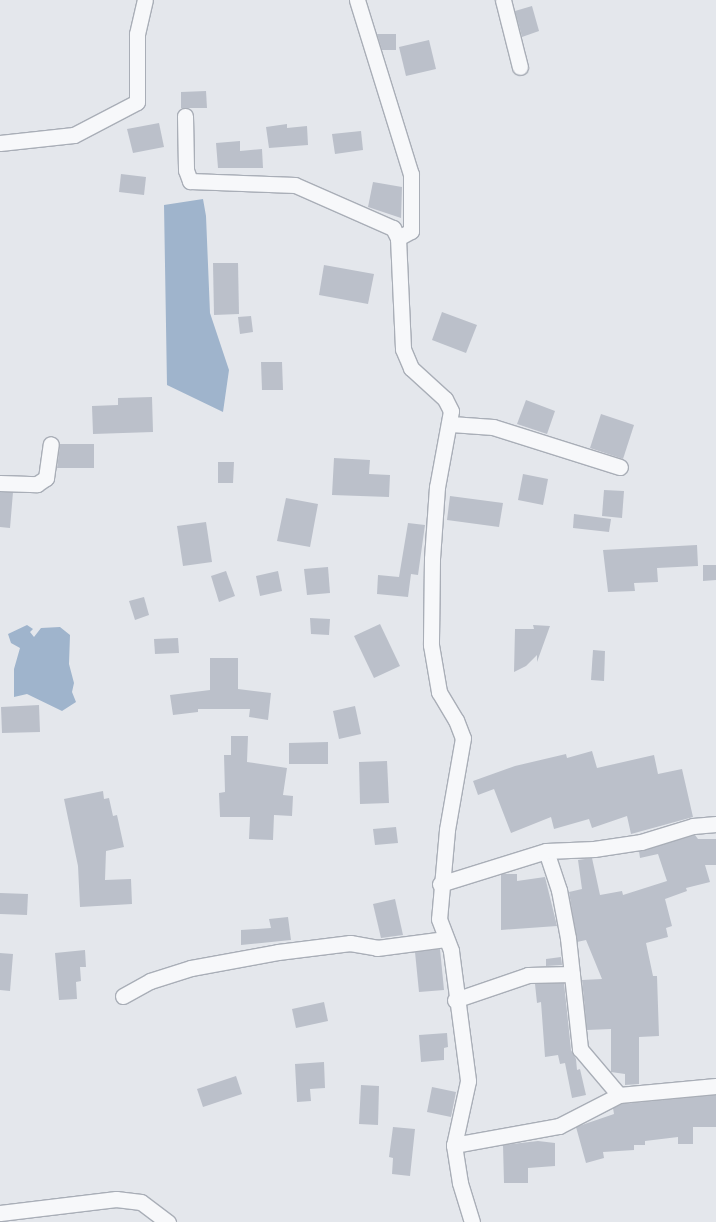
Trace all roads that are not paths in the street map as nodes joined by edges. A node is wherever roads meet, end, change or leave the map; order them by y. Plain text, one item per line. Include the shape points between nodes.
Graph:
1 (145, 0) edge
2 (357, 0) edge
3 (503, 0) edge
4 (520, 67) dead end
5 (185, 116) dead end
6 (0, 143) edge
7 (398, 238) junction
8 (450, 424) junction
9 (51, 444) dead end
10 (620, 467) dead end
11 (0, 483) edge
12 (716, 824) edge
13 (546, 851) junction
14 (440, 884) junction
15 (445, 939) junction
16 (572, 974) junction
17 (123, 996) dead end
18 (455, 1000) junction
19 (716, 1086) edge
20 (619, 1095) junction
21 (454, 1145) junction
22 (0, 1213) edge
23 (168, 1222) edge
24 (472, 1222) edge

1 - 6 street via 137,34 137,102 74,135
2 - 7 street via 411,174 411,231
3 - 4 street
5 - 7 street via 186,170 190,181 295,185 393,228
7 - 8 street via 403,349 411,368 445,399 450,411
8 - 10 street via 492,427
8 - 14 street via 437,488 432,559 431,645 439,692 456,720 463,738
9 - 11 street via 46,478 37,484
12 - 13 street via 693,826 641,842 594,849
13 - 14 street
13 - 16 street via 559,890
14 - 15 street via 439,919
15 - 17 street via 378,948 350,943 278,952 192,968 150,981
15 - 18 street via 450,951
16 - 18 street via 528,975
16 - 20 street via 580,1049
18 - 21 street via 468,1081
19 - 20 street
20 - 21 street via 559,1126
21 - 24 street via 460,1183
22 - 23 street via 116,1199 141,1202

